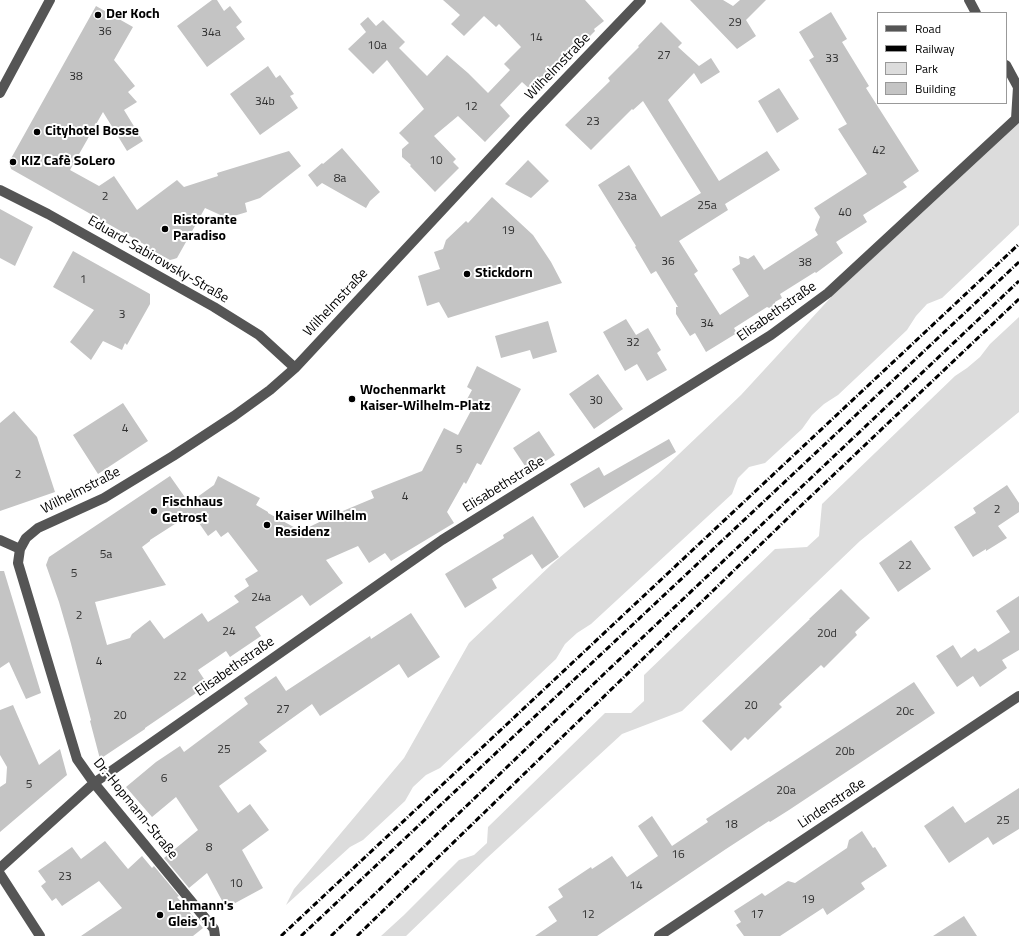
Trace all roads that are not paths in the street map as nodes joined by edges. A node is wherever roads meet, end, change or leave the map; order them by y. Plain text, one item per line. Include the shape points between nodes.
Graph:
1 (50, 0) edge
2 (641, 0) edge
3 (969, 0) edge
4 (975, 12) edge
5 (1007, 67) edge
6 (0, 93) edge
7 (0, 190) edge
8 (295, 368) junction
9 (0, 540) edge
10 (20, 549) junction
11 (1019, 696) edge
12 (94, 783) junction
13 (0, 868) edge
14 (0, 874) edge
15 (40, 936) edge
16 (215, 936) edge
17 (659, 936) edge

1 - 6 street
2 - 8 street, Wilhelmstraße
3 - 4 street
5 - 12 street, Elisabethstraße via 1018,87 1016,119 828,293 771,335 442,540
7 - 8 street, Eduard-Sabirowsky-Straße via 214,307 259,335
8 - 10 street, Wilhelmstraße via 270,390 173,456 104,498 38,528 26,538
9 - 10 street
10 - 12 street, Dr.-Hopmann-Straße via 18,563 77,759
11 - 17 street, Lindenstraße
12 - 13 street, Elisabethstraße
12 - 16 street, Dr.-Hopmann-Straße via 214,929
14 - 15 street

